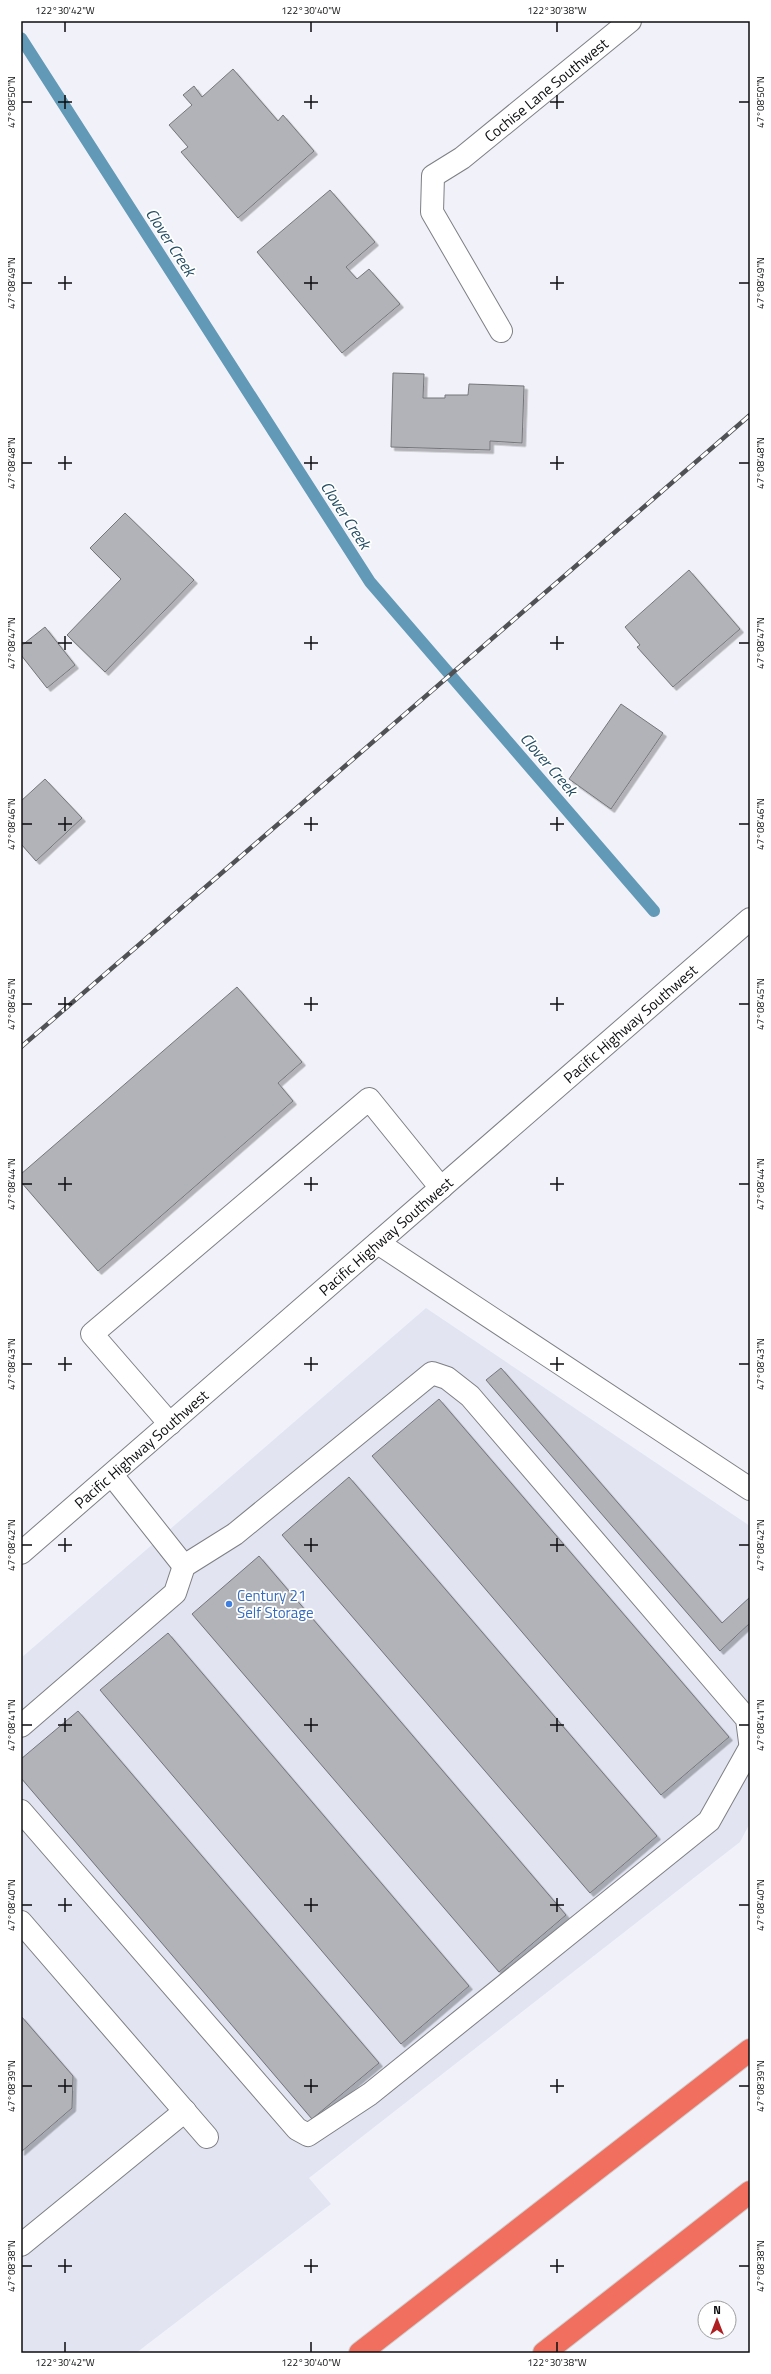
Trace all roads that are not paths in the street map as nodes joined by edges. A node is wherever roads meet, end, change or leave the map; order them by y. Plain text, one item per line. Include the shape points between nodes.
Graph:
1 (630, 21) edge
2 (501, 331) dead end
3 (750, 919) edge
4 (441, 1188) junction
5 (378, 1243) junction
6 (170, 1424) junction
7 (112, 1475) junction
8 (750, 1489) edge
9 (21, 1553) edge
10 (184, 1566) junction
11 (21, 1726) edge
12 (750, 1742) edge
13 (750, 1748) edge
14 (21, 1811) edge
15 (21, 1922) edge
16 (750, 2035) edge
17 (750, 2050) edge
18 (185, 2111) junction
19 (207, 2137) dead end
20 (591, 2172) junction
21 (750, 2192) edge
22 (750, 2199) edge
23 (21, 2245) edge
24 (654, 2267) junction
25 (360, 2353) edge
26 (544, 2353) edge

1 - 2 street, Cochise Lane Southwest via 462,158 433,176 432,212
3 - 4 street, Pacific Highway Southwest
4 - 5 street, Pacific Highway Southwest
4 - 6 street via 369,1100 92,1334
5 - 6 street, Pacific Highway Southwest
5 - 8 street
6 - 7 street, Pacific Highway Southwest
7 - 9 street, Pacific Highway Southwest
7 - 10 street
10 - 11 street via 175,1593
10 - 12 street via 235,1534 432,1373 447,1378 470,1396 747,1719
13 - 14 street via 710,1821 370,2094 308,2135 297,2129
15 - 18 street
16 - 20 highway
17 - 20 highway
18 - 19 street
18 - 23 street
20 - 25 highway
21 - 24 highway
22 - 24 highway
24 - 26 highway

